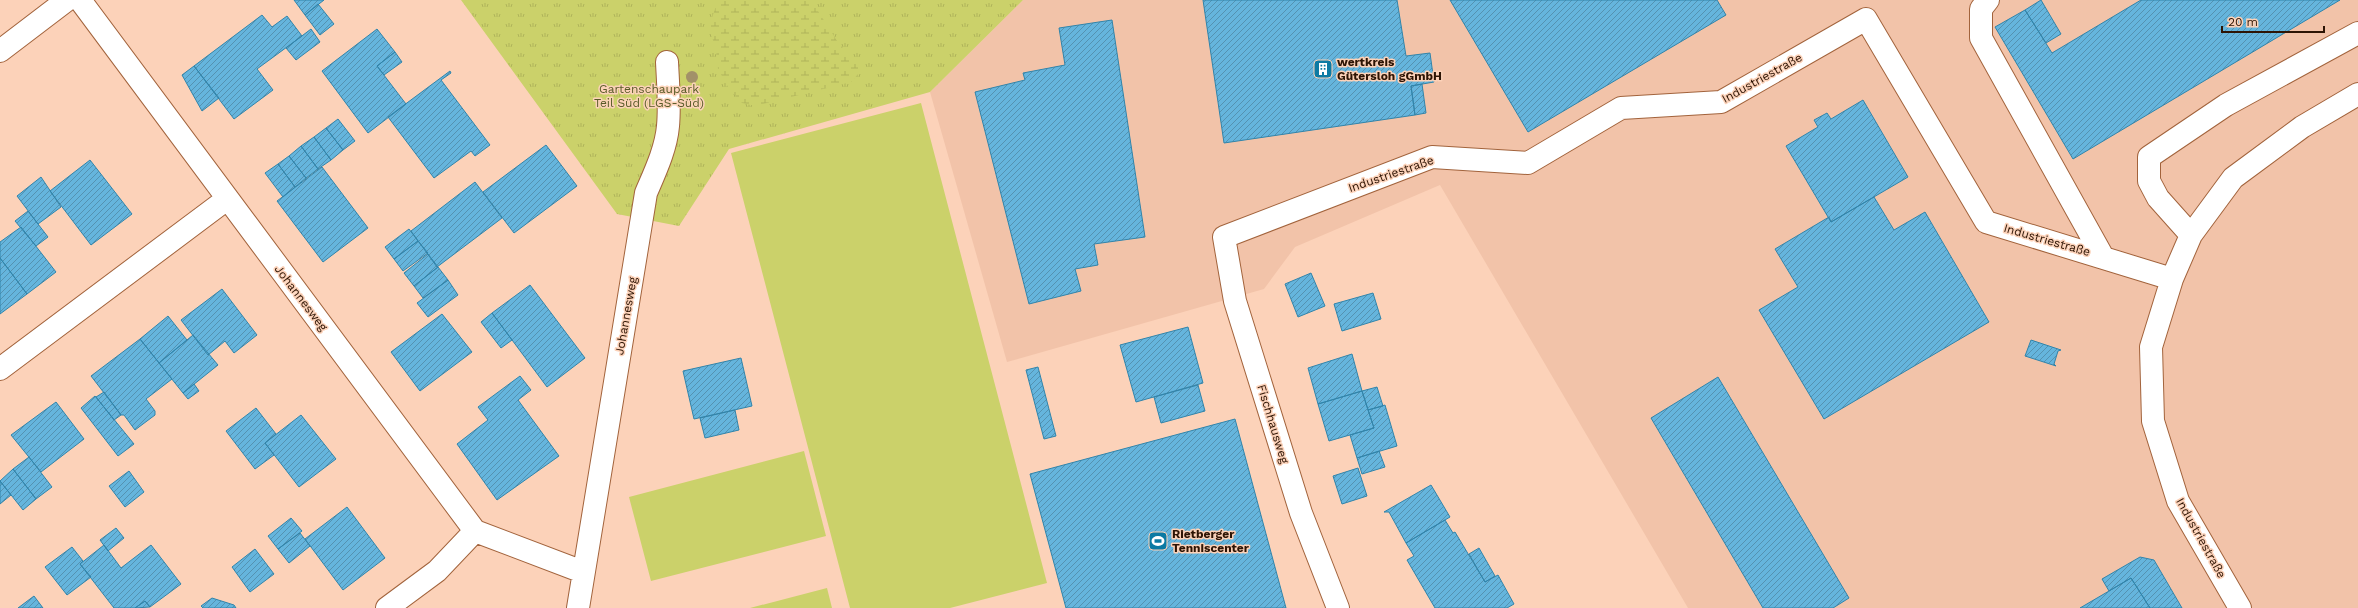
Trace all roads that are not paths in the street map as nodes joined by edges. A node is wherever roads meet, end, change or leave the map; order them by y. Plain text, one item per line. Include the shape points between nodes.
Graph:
1 (67, 0) edge
2 (80, 0) edge
3 (1988, 0) edge
4 (2358, 33) edge
5 (0, 51) edge
6 (667, 62) dead end
7 (2358, 94) edge
8 (227, 199) junction
9 (1224, 236) joint
10 (2191, 236) junction
11 (2104, 257) junction
12 (2172, 279) junction
13 (0, 369) edge
14 (475, 531) junction
15 (583, 572) junction
16 (387, 608) edge
17 (578, 608) edge
18 (1338, 608) edge
19 (2240, 608) edge

1 - 5 street
2 - 8 street, Johannesweg
3 - 11 street via 1981,9 1981,38
4 - 10 street via 2226,105 2149,158 2149,181 2158,198
6 - 15 street, Johannesweg via 668,128 659,161 646,193
7 - 10 street, Industriestraße via 2302,127 2232,178
8 - 13 street
8 - 14 street, Johannesweg
9 - 11 street, Industriestraße via 1432,157 1528,163 1621,108 1721,102 1866,19 1986,222
9 - 18 street, Fischhausweg via 1235,301 1301,513
10 - 12 street, Industriestraße
11 - 12 street, Industriestraße
12 - 19 street, Industriestraße via 2151,347 2153,421 2178,501
14 - 15 street
14 - 16 street via 437,571
15 - 17 street, Johannesweg

